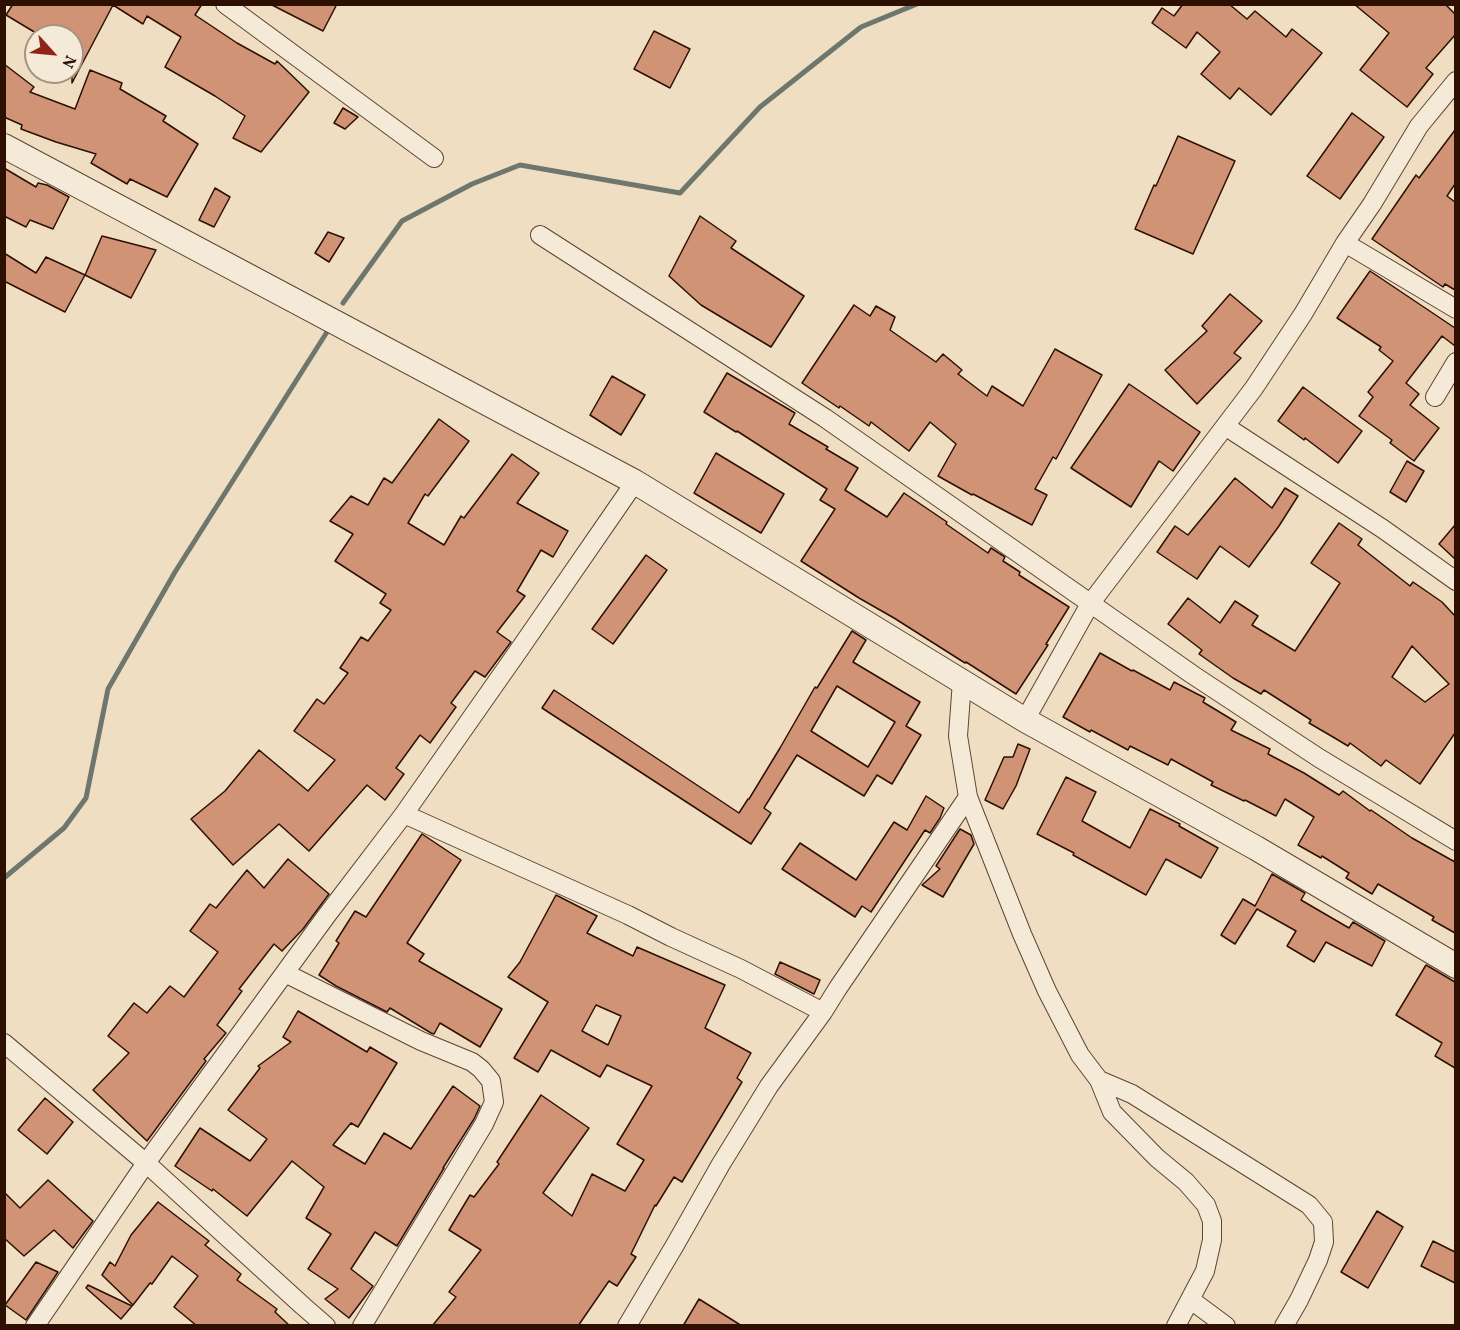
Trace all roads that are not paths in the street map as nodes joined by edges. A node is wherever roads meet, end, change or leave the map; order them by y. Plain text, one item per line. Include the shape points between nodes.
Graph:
1 (225, 4) edge
2 (1455, 81) edge
3 (4, 146) edge
4 (434, 158) dead end
5 (540, 235) dead end
6 (1346, 243) junction
7 (1455, 309) edge
8 (1455, 362) edge
9 (1435, 397) dead end
10 (1225, 426) junction
11 (634, 482) junction
12 (1455, 581) edge
13 (1090, 604) junction
14 (962, 681) junction
15 (1025, 720) junction
16 (968, 797) junction
17 (404, 814) junction
18 (1455, 841) edge
19 (1455, 966) edge
20 (285, 973) junction
21 (823, 1012) junction
22 (4, 1043) edge
23 (1099, 1080) junction
24 (146, 1163) junction
25 (1191, 1300) junction
26 (35, 1326) edge
27 (326, 1326) edge
28 (362, 1326) edge
29 (627, 1326) edge
30 (1176, 1326) edge
31 (1226, 1326) edge
32 (1284, 1326) edge

1 - 4 street
2 - 6 street via 1419,126
3 - 11 street
5 - 13 street via 825,418
6 - 7 street
6 - 10 street via 1303,314
8 - 9 street
10 - 12 street
10 - 13 street
11 - 14 street
11 - 17 street
13 - 15 street
13 - 18 street via 1309,752
14 - 15 street
14 - 16 street via 958,736
15 - 19 street via 1256,848
16 - 21 street
16 - 23 street via 1047,991 1080,1055
17 - 20 street
17 - 21 street via 628,915
20 - 24 street
20 - 28 street via 471,1062 490,1081 494,1102 484,1124
21 - 29 street via 721,1164
22 - 24 street
23 - 25 street via 1112,1112 1206,1205 1212,1221 1212,1240 1206,1271
23 - 32 street via 1132,1094 1309,1205 1323,1222 1324,1242 1318,1260
24 - 26 street
24 - 27 street
25 - 30 street
25 - 31 street

